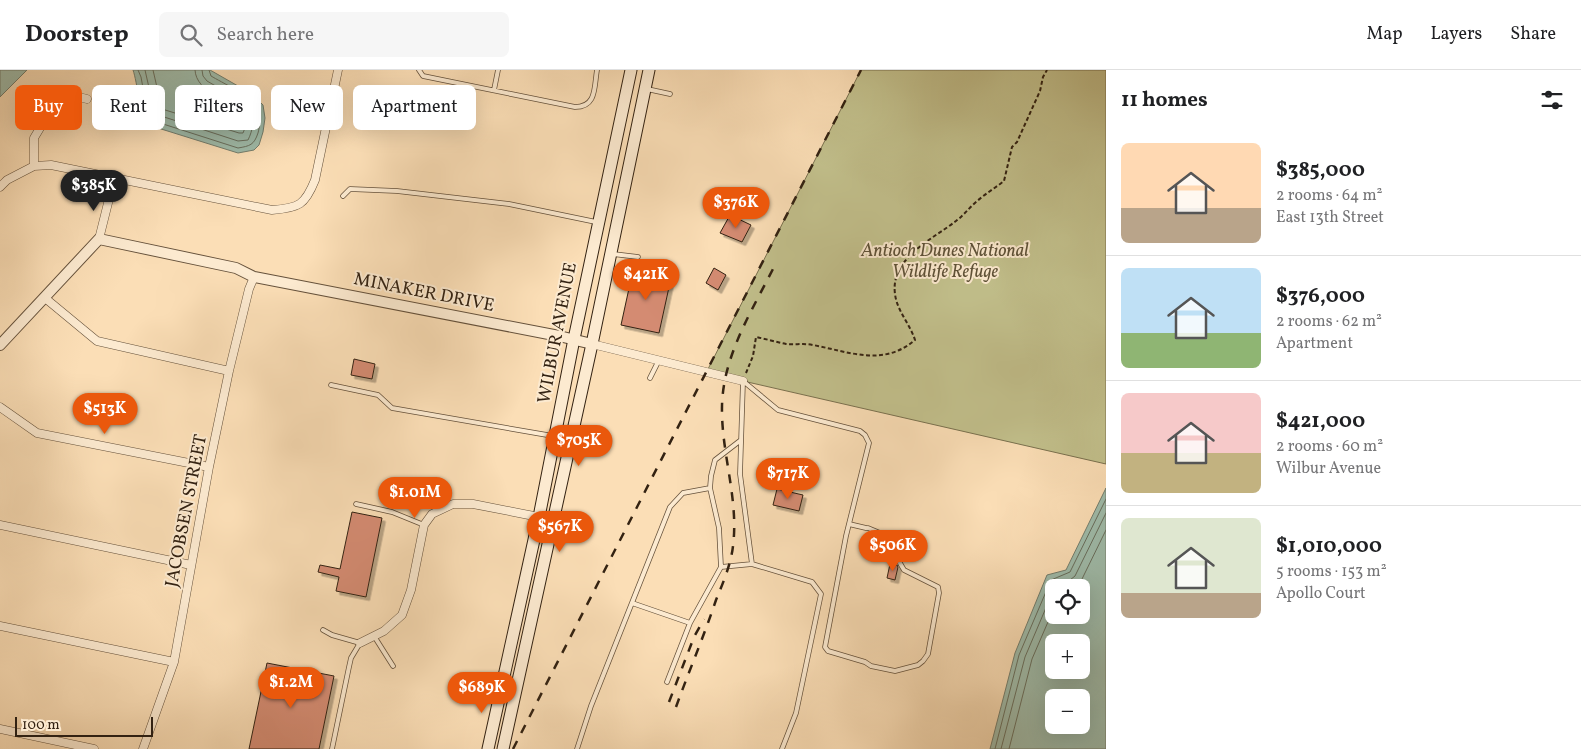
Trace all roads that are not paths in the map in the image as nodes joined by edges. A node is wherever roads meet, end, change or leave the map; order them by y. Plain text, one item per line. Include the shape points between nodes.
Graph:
1 (338, 70) edge
2 (419, 70) edge
3 (498, 70) edge
4 (597, 70) edge
5 (631, 70) edge
6 (638, 70) edge
7 (649, 70) edge
8 (645, 88) junction
9 (494, 90) junction
10 (670, 94) dead end
11 (87, 99) dead end
12 (34, 166) junction
13 (0, 188) edge
14 (112, 191) dead end
15 (343, 196) dead end
16 (598, 222) junction
17 (99, 239) junction
18 (611, 254) junction
19 (638, 257) dead end
20 (254, 277) junction
21 (45, 298) junction
22 (574, 339) junction
23 (592, 344) junction
24 (0, 345) edge
25 (659, 360) junction
26 (230, 371) junction
27 (650, 378) dead end
28 (742, 381) junction
29 (331, 385) dead end
30 (0, 406) edge
31 (555, 436) junction
32 (741, 440) junction
33 (209, 467) junction
34 (710, 488) junction
35 (356, 504) dead end
36 (539, 517) junction
37 (554, 520) junction
38 (849, 524) junction
39 (0, 525) edge
40 (424, 526) junction
41 (752, 564) junction
42 (191, 565) junction
43 (721, 567) junction
44 (632, 603) junction
45 (690, 623) junction
46 (0, 626) edge
47 (323, 630) dead end
48 (374, 636) junction
49 (360, 643) junction
50 (174, 662) junction
51 (393, 666) dead end
52 (667, 682) dead end
53 (0, 729) edge
54 (94, 749) edge
55 (143, 749) edge
56 (332, 749) edge
57 (488, 749) edge
58 (503, 749) edge
59 (577, 749) edge
60 (782, 749) edge

1 - 12 street via 315,180 309,195 288,209 272,210 52,165
2 - 9 lane via 423,76
3 - 9 lane
4 - 9 lane via 591,101 582,107
5 - 16 main road, WILBUR AVENUE
6 - 8 main road via 638,81
7 - 8 main road, WILBUR AVENUE
8 - 10 lane
8 - 18 main road, WILBUR AVENUE
11 - 12 street via 79,96 49,113 34,138
12 - 13 street via 7,180
14 - 17 street
15 - 16 lane via 350,189 397,191 509,204
16 - 22 main road, WILBUR AVENUE
17 - 20 street, MINAKER DRIVE via 236,268
17 - 21 street
18 - 19 lane
18 - 23 main road, WILBUR AVENUE
20 - 22 street, MINAKER DRIVE
20 - 26 street, JACOBSEN STREET
21 - 24 street
21 - 26 street via 97,341
22 - 23 street, MINAKER DRIVE
22 - 31 main road, WILBUR AVENUE
23 - 25 street, MINAKER DRIVE
23 - 37 main road, WILBUR AVENUE
25 - 27 lane
25 - 28 street, MINAKER DRIVE
26 - 33 street, JACOBSEN STREET
28 - 32 lane
28 - 38 lane via 778,410 865,435 869,443
29 - 31 lane via 378,395 392,408
30 - 33 street via 37,433
31 - 36 main road, WILBUR AVENUE
32 - 34 lane via 715,460
32 - 41 lane via 740,474
33 - 42 street, JACOBSEN STREET
34 - 43 lane via 719,528
34 - 44 lane via 683,492 670,507
35 - 40 lane via 392,512
36 - 37 main road
36 - 40 street via 473,504 452,504 432,514
36 - 57 main road, WILBUR AVENUE
37 - 58 main road, WILBUR AVENUE
38 - 38 lane via 825,647 871,666 898,671 918,664 928,654 938,587 904,570 880,533
39 - 42 street
40 - 48 street via 412,590 402,615
41 - 43 lane
41 - 60 lane via 812,582 821,594 796,713
42 - 50 street, JACOBSEN STREET
43 - 45 lane
44 - 45 lane
44 - 59 lane
45 - 52 lane
46 - 50 street
47 - 49 lane via 332,636
48 - 49 street
48 - 51 lane
49 - 56 lane via 349,667
50 - 55 street, JACOBSEN STREET
53 - 54 street

